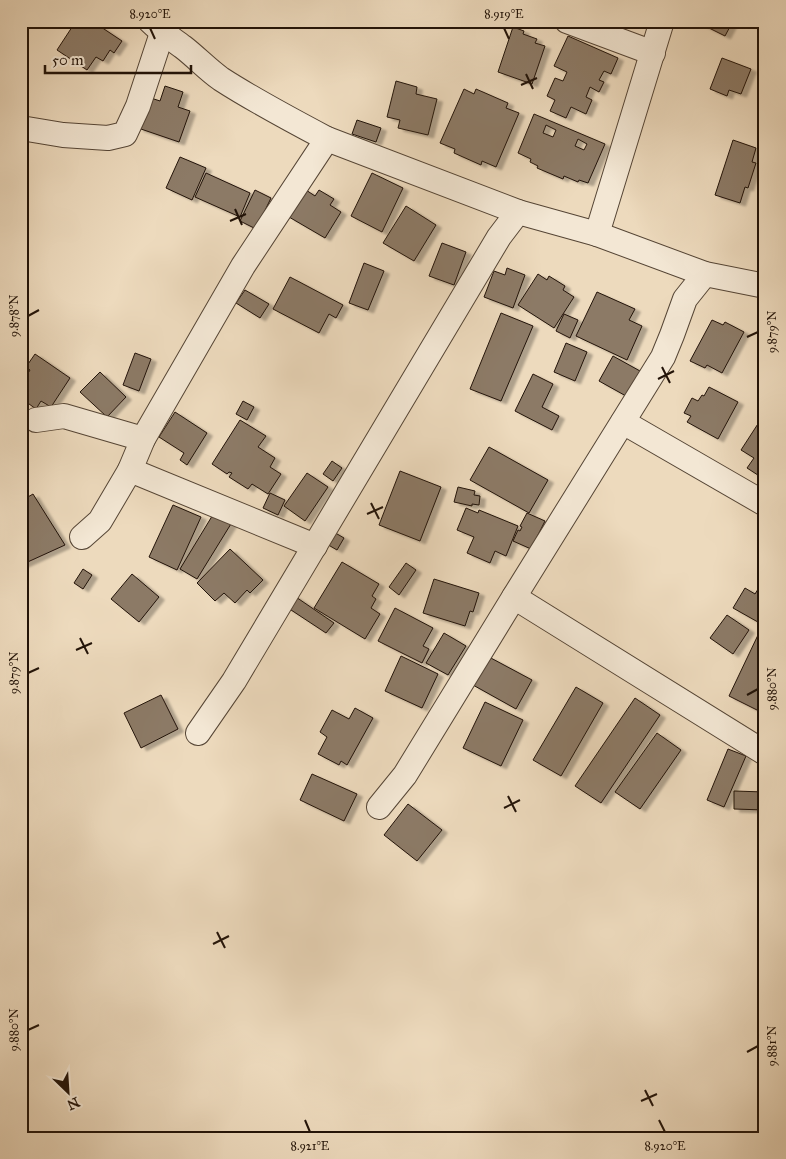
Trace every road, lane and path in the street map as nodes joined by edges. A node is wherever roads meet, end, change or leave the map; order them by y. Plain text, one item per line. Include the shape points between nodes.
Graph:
1 (567, 21) edge
2 (662, 21) edge
3 (156, 27) edge
4 (653, 53) junction
5 (21, 128) edge
6 (327, 139) junction
7 (518, 212) junction
8 (598, 234) junction
9 (705, 274) junction
10 (765, 286) edge
11 (36, 420) dead end
12 (623, 422) junction
13 (143, 439) junction
14 (130, 470) junction
15 (765, 504) edge
16 (82, 537) dead end
17 (316, 546) junction
18 (514, 597) junction
19 (198, 733) dead end
20 (765, 753) edge
21 (379, 807) dead end

1 - 4 street
2 - 4 street
3 - 5 street via 138,106 125,134 108,138
3 - 6 street via 220,78 278,114
4 - 8 street
6 - 7 street
6 - 13 street via 244,266
7 - 8 street
7 - 17 street via 499,237
8 - 9 street
9 - 10 street
9 - 12 street via 685,299 663,356
11 - 13 street via 64,416
12 - 15 street
12 - 18 street
13 - 14 street
14 - 16 street via 100,521
14 - 17 street
17 - 19 street via 234,681
18 - 20 street
18 - 21 street via 405,775

